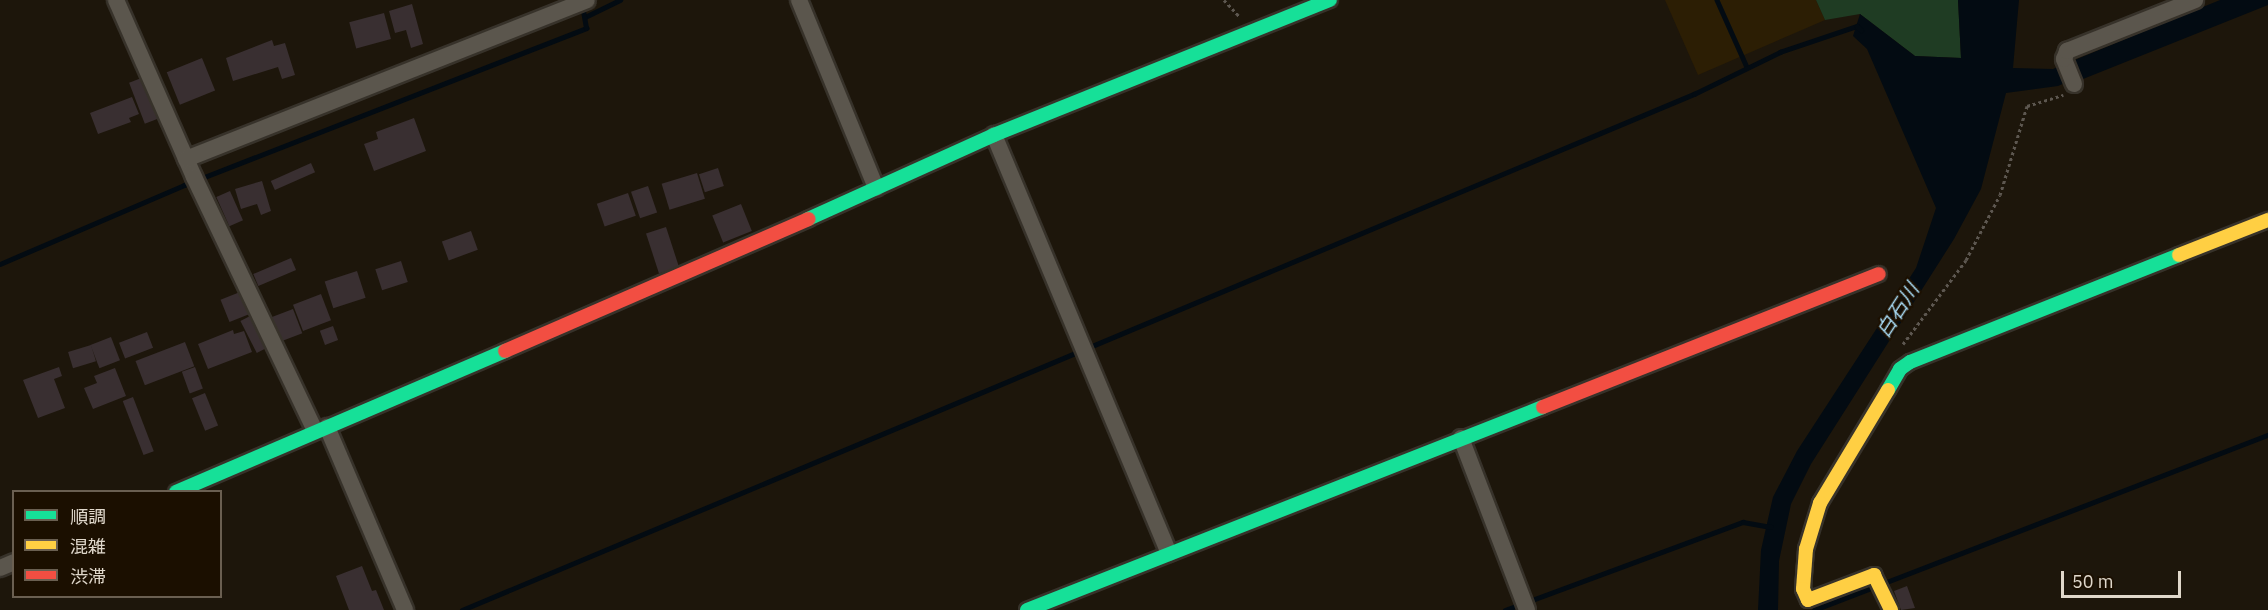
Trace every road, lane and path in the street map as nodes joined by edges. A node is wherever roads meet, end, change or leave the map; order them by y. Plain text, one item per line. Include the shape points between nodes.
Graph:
1 (116, 0) edge
2 (799, 0) edge
3 (1224, 0) edge
4 (1330, 0) edge
5 (2195, 0) edge
6 (579, 3) edge
7 (1241, 18) dead end
8 (2074, 84) joint
9 (994, 135) junction
10 (186, 159) junction
11 (876, 188) junction
12 (2268, 220) edge
13 (1879, 274) dead end
14 (1902, 346) dead end
15 (321, 429) junction
16 (1461, 438) junction
17 (181, 490) edge
18 (1169, 553) junction
19 (1525, 604) edge
20 (405, 610) edge
21 (1027, 610) edge
22 (1891, 610) edge

1 - 10 street
2 - 11 street
3 - 7 path
4 - 9 street
5 - 8 street via 2067,51 2064,59
6 - 10 street
8 - 14 path via 2075,91 2027,106 2000,195 1966,260
9 - 11 street
9 - 18 street
10 - 15 street
11 - 15 street via 635,296
12 - 22 street via 1900,369 1820,503 1806,549 1803,590 1808,600 1874,575
13 - 16 street
15 - 17 street
15 - 20 street
16 - 18 street
16 - 19 street
18 - 21 street

